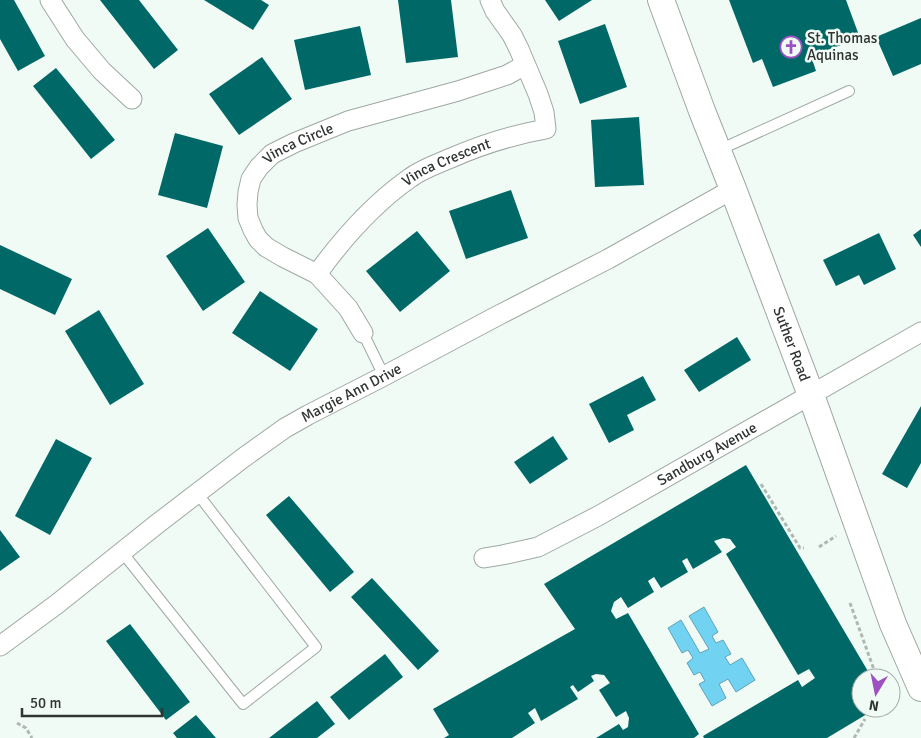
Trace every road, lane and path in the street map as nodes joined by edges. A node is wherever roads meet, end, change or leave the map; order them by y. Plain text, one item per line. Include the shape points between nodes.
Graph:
1 (50, 0) edge
2 (490, 0) edge
3 (661, 0) edge
4 (525, 65) junction
5 (848, 90) dead end
6 (132, 99) dead end
7 (718, 150) junction
8 (733, 189) junction
9 (316, 274) junction
10 (363, 332) joint
11 (921, 332) edge
12 (384, 376) junction
13 (811, 395) junction
14 (761, 484) dead end
15 (197, 493) junction
16 (836, 536) dead end
17 (819, 547) dead end
18 (804, 548) dead end
19 (122, 552) junction
20 (484, 558) dead end
21 (850, 603) dead end
22 (0, 646) edge
23 (873, 668) edge
24 (921, 688) edge
25 (865, 719) dead end
26 (17, 723) dead end
27 (32, 738) edge
28 (854, 738) edge

1 - 6 street via 75,39
2 - 4 street via 512,35
3 - 7 street, Suther Road
4 - 9 street, Vinca Crescent via 544,112 546,129 476,147 410,178 373,208
4 - 9 street, Vinca Circle via 507,75 458,91 348,121 272,154 251,179 248,218 258,239 266,247
5 - 7 lane
7 - 8 street, Suther Road
8 - 12 street, Margie Ann Drive via 608,259
8 - 13 street, Suther Road
9 - 10 street, Vinca Circle via 348,308
10 - 12 lane, Vinca Circle
11 - 13 street, Sandburg Avenue
12 - 15 street, Margie Ann Drive via 286,428
13 - 20 street, Sandburg Avenue via 538,547
13 - 24 street, Suther Road via 893,624
14 - 18 path via 800,548
15 - 19 street, Margie Ann Drive
15 - 19 lane via 316,646 251,698 243,704
16 - 17 path
19 - 22 street, Margie Ann Drive
21 - 23 path
25 - 28 path
26 - 27 path via 26,728

